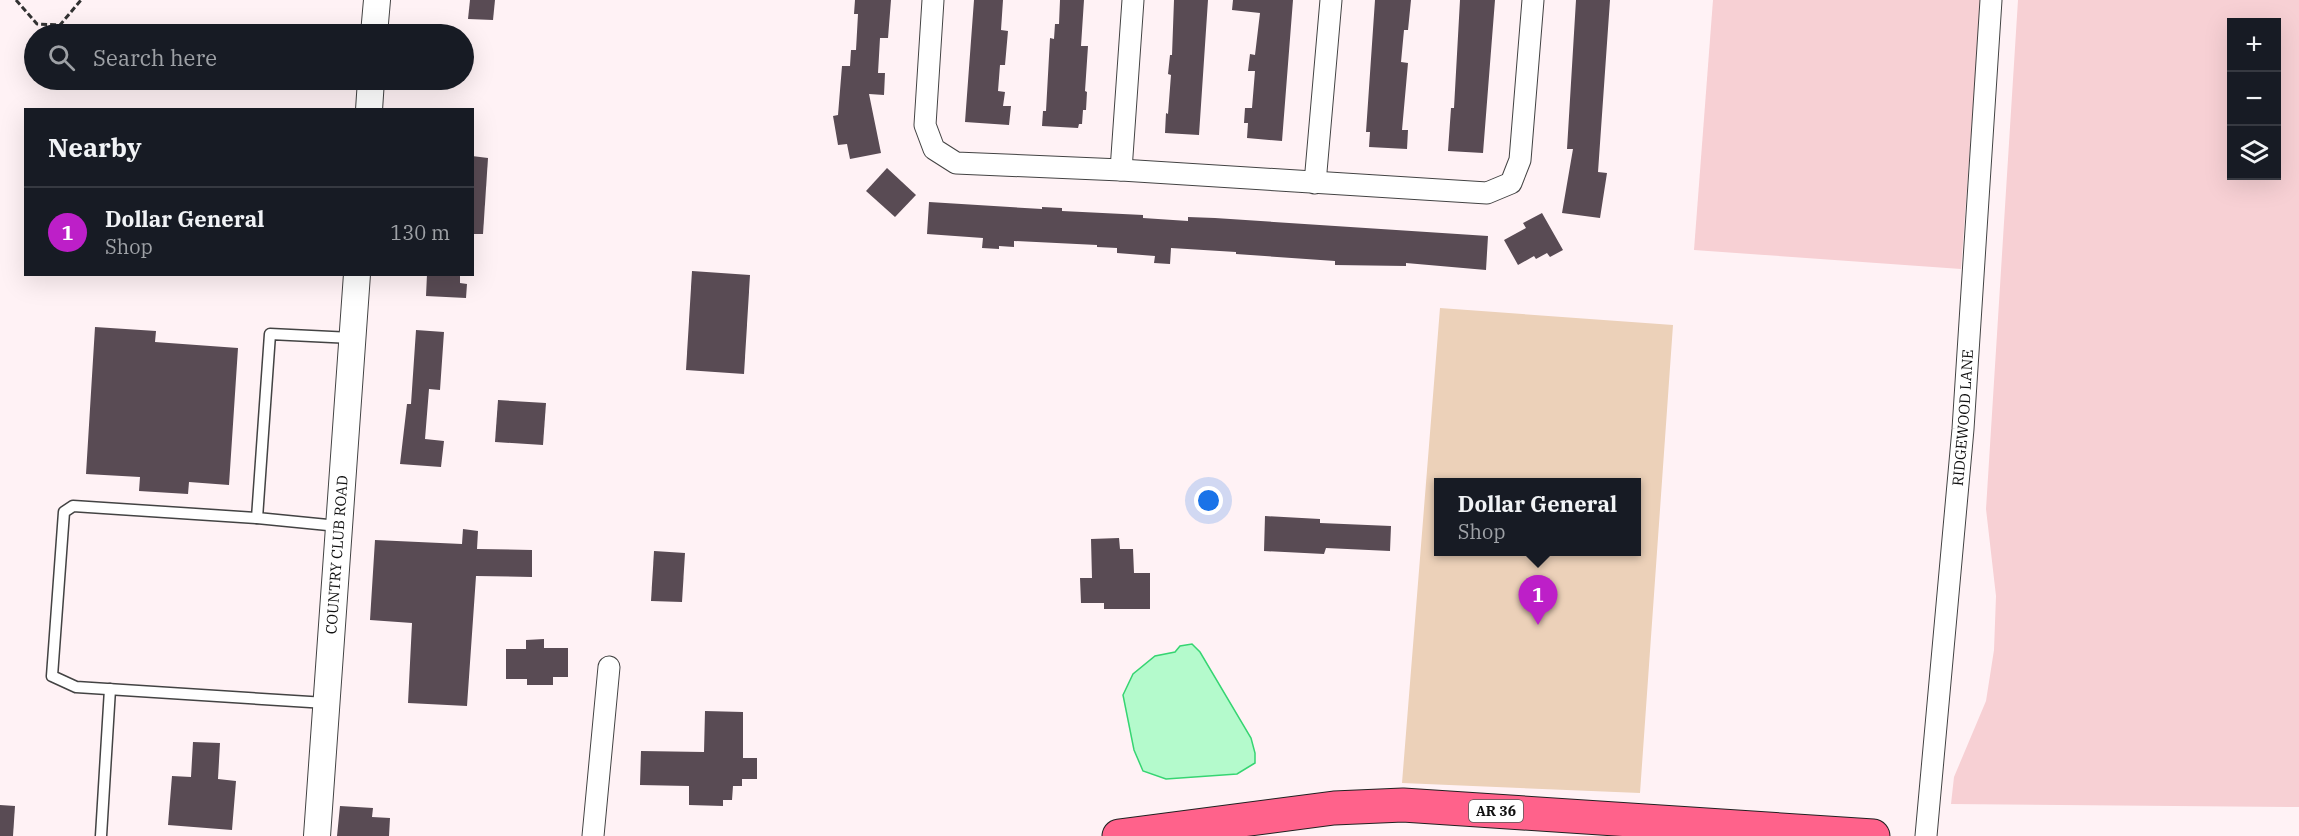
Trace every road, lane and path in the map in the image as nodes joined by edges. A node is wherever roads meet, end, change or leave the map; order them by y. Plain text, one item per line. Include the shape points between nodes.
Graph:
1 (16, 0) edge
2 (81, 0) edge
3 (377, 0) edge
4 (933, 0) edge
5 (1133, 0) edge
6 (1331, 0) edge
7 (1533, 0) edge
8 (1991, 0) edge
9 (37, 24) edge
10 (61, 24) edge
11 (375, 24) edge
12 (370, 90) edge
13 (369, 108) edge
14 (1121, 170) junction
15 (1315, 183) junction
16 (357, 276) edge
17 (352, 338) junction
18 (257, 518) junction
19 (339, 526) junction
20 (609, 667) dead end
21 (110, 689) junction
22 (326, 703) junction
23 (1158, 833) edge
24 (101, 836) edge
25 (316, 836) edge
26 (593, 836) edge
27 (1119, 836) edge
28 (1874, 836) edge
29 (1926, 836) edge

1 - 9 path
2 - 10 path
3 - 11 street
4 - 14 street via 925,125 934,149 956,163
5 - 14 street
6 - 15 street
7 - 15 street via 1520,160 1511,183 1487,193
8 - 29 street, RIDGEWOOD LANE via 1963,429
12 - 13 street
14 - 15 street
16 - 17 street, COUNTRY CLUB ROAD
17 - 18 lane via 270,334
17 - 19 street, COUNTRY CLUB ROAD
18 - 19 lane
18 - 21 lane via 73,506 64,512 52,676 75,687
19 - 22 street, COUNTRY CLUB ROAD
20 - 26 street
21 - 22 lane
21 - 24 lane
22 - 25 street, COUNTRY CLUB ROAD
23 - 27 main road, AR 36
23 - 28 main road, AR 36 via 1334,808 1403,805

